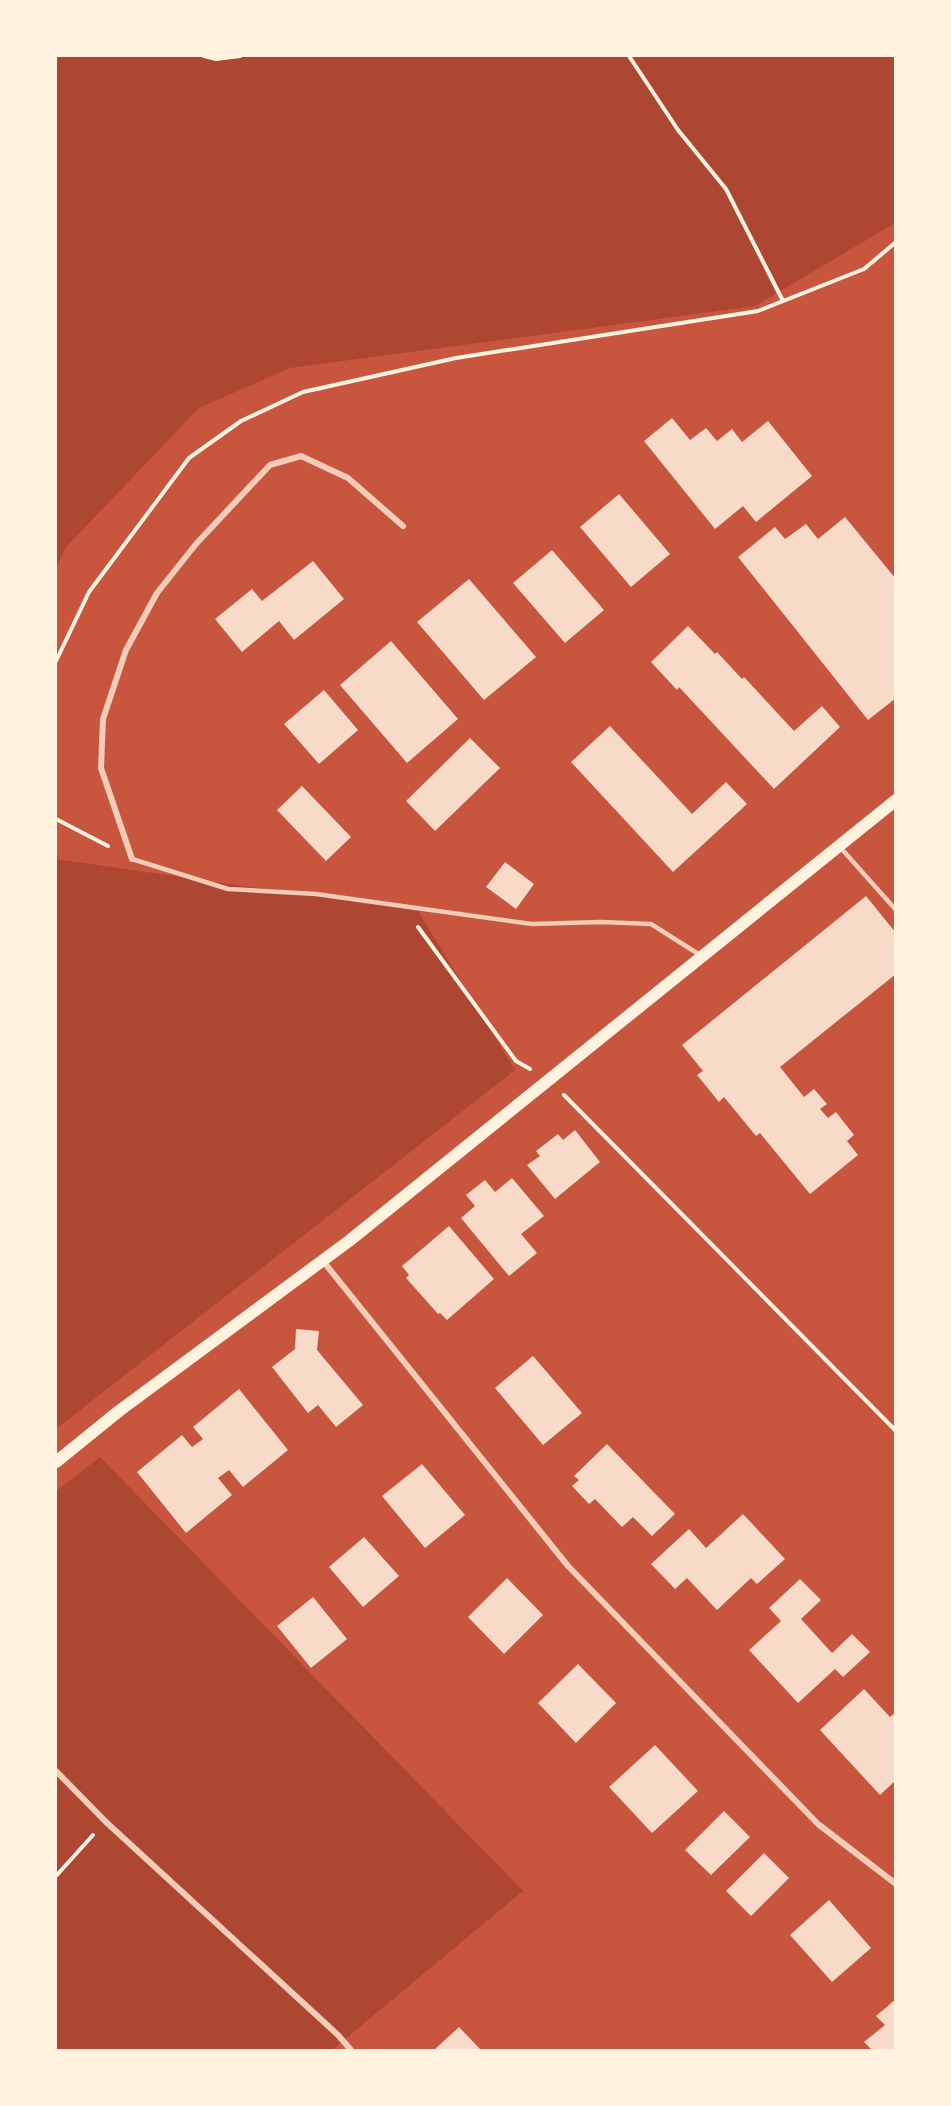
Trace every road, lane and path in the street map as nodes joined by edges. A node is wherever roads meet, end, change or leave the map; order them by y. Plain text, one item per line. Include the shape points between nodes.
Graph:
1 (204, 56) edge
2 (240, 56) edge
3 (629, 56) edge
4 (896, 242) edge
5 (783, 301) junction
6 (403, 526) dead end
7 (56, 661) edge
8 (896, 800) edge
9 (56, 819) edge
10 (839, 846) junction
11 (132, 859) junction
12 (402, 905) junction
13 (896, 910) edge
14 (702, 957) junction
15 (548, 1080) junction
16 (322, 1260) junction
17 (896, 1431) edge
18 (56, 1462) edge
19 (56, 1771) edge
20 (106, 1822) junction
21 (56, 1876) edge
22 (896, 1884) edge
23 (351, 2050) edge

1 - 2 path
3 - 5 path via 678,130 726,189
4 - 5 path via 864,269
5 - 7 path via 758,311 445,360 303,392 241,421 189,458 89,592
6 - 11 street via 348,478 302,456 270,465 189,553 157,593 126,650 103,719 101,768
8 - 10 main road
9 - 11 path
10 - 13 lane
10 - 14 main road
11 - 12 lane via 228,889 316,894
12 - 14 lane via 532,924 651,924
12 - 15 path via 516,1061
14 - 15 main road
15 - 16 main road
15 - 17 path
16 - 18 main road
16 - 22 street via 568,1566 818,1824
19 - 20 street
20 - 21 path
20 - 23 street

